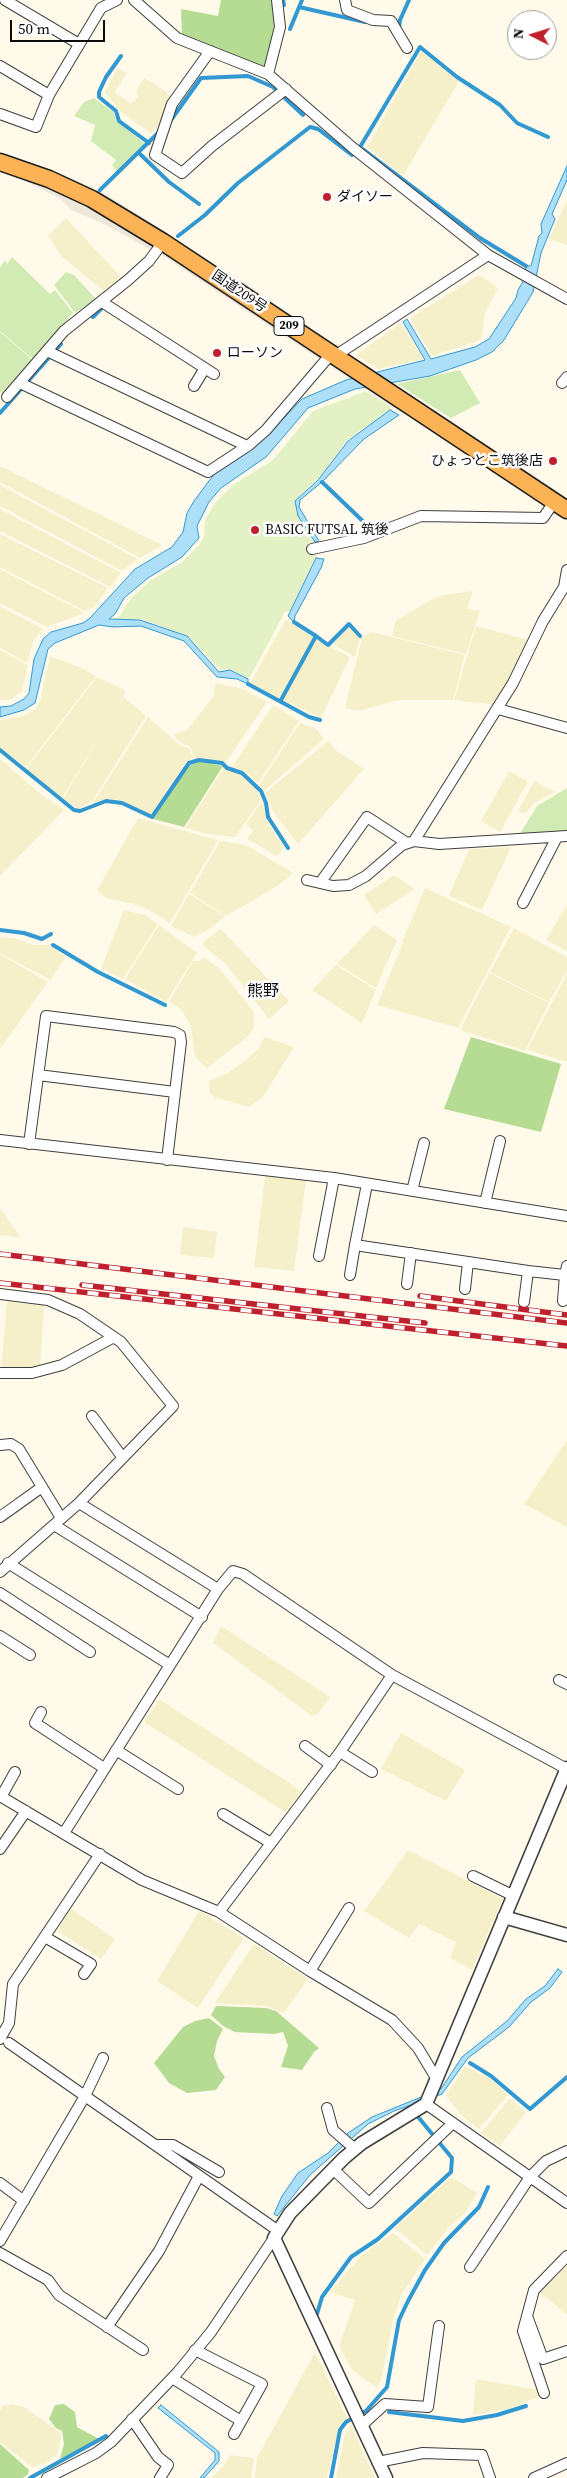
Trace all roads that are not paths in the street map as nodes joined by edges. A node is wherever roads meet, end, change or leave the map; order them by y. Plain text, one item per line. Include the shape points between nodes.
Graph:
1 (5, 0) edge
2 (117, 0) edge
3 (134, 0) edge
4 (277, 0) edge
5 (345, 0) edge
6 (22, 4) edge
7 (80, 44) junction
8 (407, 48) dead end
9 (210, 51) junction
10 (0, 66) edge
11 (268, 74) junction
12 (286, 89) junction
13 (49, 95) junction
14 (0, 114) edge
15 (0, 162) edge
16 (163, 242) junction
17 (488, 255) junction
18 (567, 299) edge
19 (102, 302) junction
20 (47, 351) junction
21 (333, 355) junction
22 (20, 383) junction
23 (194, 386) dead end
24 (7, 397) dead end
25 (247, 446) junction
26 (561, 506) edge
27 (312, 549) dead end
28 (567, 570) edge
29 (498, 709) junction
30 (567, 728) edge
31 (562, 836) edge
32 (410, 842) junction
33 (307, 880) dead end
34 (320, 883) junction
35 (523, 903) dead end
36 (38, 1075) junction
37 (175, 1092) junction
38 (0, 1140) edge
39 (500, 1142) dead end
40 (424, 1143) dead end
41 (29, 1144) junction
42 (167, 1160) junction
43 (334, 1178) junction
44 (366, 1184) junction
45 (412, 1191) junction
46 (484, 1203) junction
47 (567, 1216) edge
48 (355, 1245) junction
49 (411, 1254) junction
50 (319, 1256) dead end
51 (468, 1262) junction
52 (566, 1270) edge
53 (528, 1271) junction
54 (350, 1275) dead end
55 (407, 1284) dead end
56 (464, 1289) dead end
57 (0, 1294) edge
58 (563, 1301) dead end
59 (524, 1302) dead end
60 (114, 1337) junction
61 (0, 1373) edge
62 (92, 1416) dead end
63 (0, 1445) edge
64 (122, 1458) junction
65 (42, 1487) junction
66 (80, 1503) junction
67 (0, 1517) edge
68 (58, 1521) junction
69 (3, 1567) edge
70 (218, 1589) junction
71 (0, 1593) edge
72 (202, 1616) junction
73 (0, 1636) edge
74 (90, 1652) dead end
75 (30, 1656) dead end
76 (170, 1665) junction
77 (392, 1675) junction
78 (41, 1712) dead end
79 (305, 1746) dead end
80 (116, 1750) junction
81 (340, 1752) junction
82 (331, 1765) junction
83 (104, 1768) junction
84 (567, 1769) edge
85 (15, 1772) dead end
86 (372, 1772) dead end
87 (178, 1789) dead end
88 (1, 1797) edge
89 (26, 1811) junction
90 (223, 1814) dead end
91 (64, 1832) junction
92 (271, 1843) junction
93 (0, 1849) edge
94 (100, 1854) junction
95 (473, 1876) dead end
96 (514, 1896) junction
97 (349, 1908) dead end
98 (219, 1912) junction
99 (504, 1917) junction
100 (567, 1935) edge
101 (45, 1937) junction
102 (310, 1971) junction
103 (84, 1974) dead end
104 (19, 1976) junction
105 (15, 2024) dead end
106 (4, 2041) edge
107 (104, 2058) dead end
108 (436, 2078) junction
109 (86, 2096) junction
110 (426, 2104) junction
111 (327, 2108) dead end
112 (453, 2123) junction
113 (155, 2145) junction
114 (355, 2149) junction
115 (567, 2151) edge
116 (333, 2169) junction
117 (219, 2172) dead end
118 (200, 2176) junction
119 (530, 2177) junction
120 (0, 2183) edge
121 (24, 2200) junction
122 (567, 2203) edge
123 (276, 2234) junction
124 (0, 2241) edge
125 (0, 2253) edge
126 (567, 2256) edge
127 (470, 2267) dead end
128 (527, 2316) junction
129 (439, 2326) dead end
130 (107, 2327) junction
131 (143, 2350) dead end
132 (195, 2350) junction
133 (567, 2352) edge
134 (172, 2378) junction
135 (544, 2393) dead end
136 (132, 2419) junction
137 (241, 2421) junction
138 (362, 2426) junction
139 (234, 2434) dead end
140 (378, 2462) junction
141 (567, 2463) edge
142 (52, 2477) edge
143 (160, 2478) edge
144 (386, 2478) edge
145 (490, 2478) edge
146 (534, 2478) edge

1 - 6 street
2 - 7 street via 101,8
3 - 9 street via 177,38
4 - 11 street via 280,28
5 - 8 street via 347,10 373,20 391,21
6 - 7 street
7 - 13 street
9 - 11 street
9 - 12 street via 172,104 155,154 182,173
10 - 13 street
11 - 12 street
12 - 17 street via 353,148
13 - 14 street via 36,127
15 - 16 highway, 国道209号 / 209 via 49,179 92,199
16 - 19 street via 149,261
16 - 21 highway, 国道209号 / 209
17 - 18 street
17 - 21 street
19 - 20 street via 64,331
19 - 23 street via 209,371
20 - 22 street
20 - 25 street
21 - 25 street via 266,430
21 - 26 highway, 国道209号 / 209
22 - 24 street
22 - 25 street via 208,472
26 - 27 street via 543,518 421,516 364,538
28 - 29 street via 564,587
29 - 30 street
29 - 32 street
31 - 32 street via 438,844
31 - 35 street
32 - 34 street via 349,885
32 - 34 street via 367,817
33 - 34 street
36 - 37 street
36 - 37 street via 46,1016 180,1035
36 - 41 street
37 - 42 street
38 - 41 street
39 - 46 street
40 - 45 street
41 - 42 street
42 - 43 street
43 - 44 street
43 - 50 street
44 - 45 street
44 - 48 street
45 - 46 street
46 - 47 street
48 - 49 street
48 - 54 street
49 - 51 street
49 - 55 street
51 - 53 street
51 - 56 street
52 - 53 street
52 - 58 street
53 - 59 street
57 - 60 street via 48,1300 80,1314
60 - 61 street via 62,1365 32,1373
60 - 64 street via 172,1406
62 - 64 street
63 - 65 street via 12,1444 19,1449
64 - 66 street
65 - 67 street
65 - 68 street
66 - 68 street
66 - 70 street
68 - 69 street
68 - 72 street
69 - 76 street
70 - 72 street
70 - 77 street via 233,1571 244,1574
71 - 74 street
72 - 76 street
73 - 75 street
76 - 80 street
77 - 81 street
77 - 84 street
78 - 83 street via 35,1724
79 - 82 street
80 - 83 street
80 - 87 street
81 - 82 street
81 - 86 street
82 - 92 street
83 - 91 street
84 - 96 street
85 - 88 street
88 - 89 street
89 - 91 street
89 - 93 street
90 - 92 street
91 - 94 street
92 - 98 street
94 - 98 street via 142,1880
94 - 101 street
95 - 96 street
96 - 99 street
97 - 102 street
98 - 102 street
99 - 100 street
99 - 108 street
101 - 103 street via 91,1964
101 - 104 street
102 - 108 street via 392,2020 418,2048
104 - 105 street
104 - 106 street via 13,1984
106 - 109 street
107 - 109 street
108 - 110 street
109 - 113 street
109 - 121 street
110 - 112 street
110 - 114 street
111 - 114 street via 333,2130
112 - 116 street via 369,2203
112 - 119 street
113 - 117 street via 173,2145
113 - 118 street
114 - 116 street
115 - 119 street via 546,2161
116 - 123 street via 290,2213
118 - 123 street
118 - 130 street via 159,2251
119 - 122 street
119 - 127 street
120 - 121 street
121 - 124 street
123 - 132 street
123 - 138 street
125 - 130 street via 48,2280 59,2295
126 - 128 street via 534,2290
128 - 133 street via 542,2359
128 - 135 street via 523,2331
129 - 138 street via 428,2407 384,2404
130 - 131 street
132 - 134 street
132 - 137 street via 262,2384
134 - 136 street
134 - 137 street
136 - 142 street via 96,2453
136 - 143 street via 158,2457 168,2465
137 - 139 street
138 - 140 street
140 - 144 street
140 - 145 street via 423,2452 482,2454
141 - 146 street

